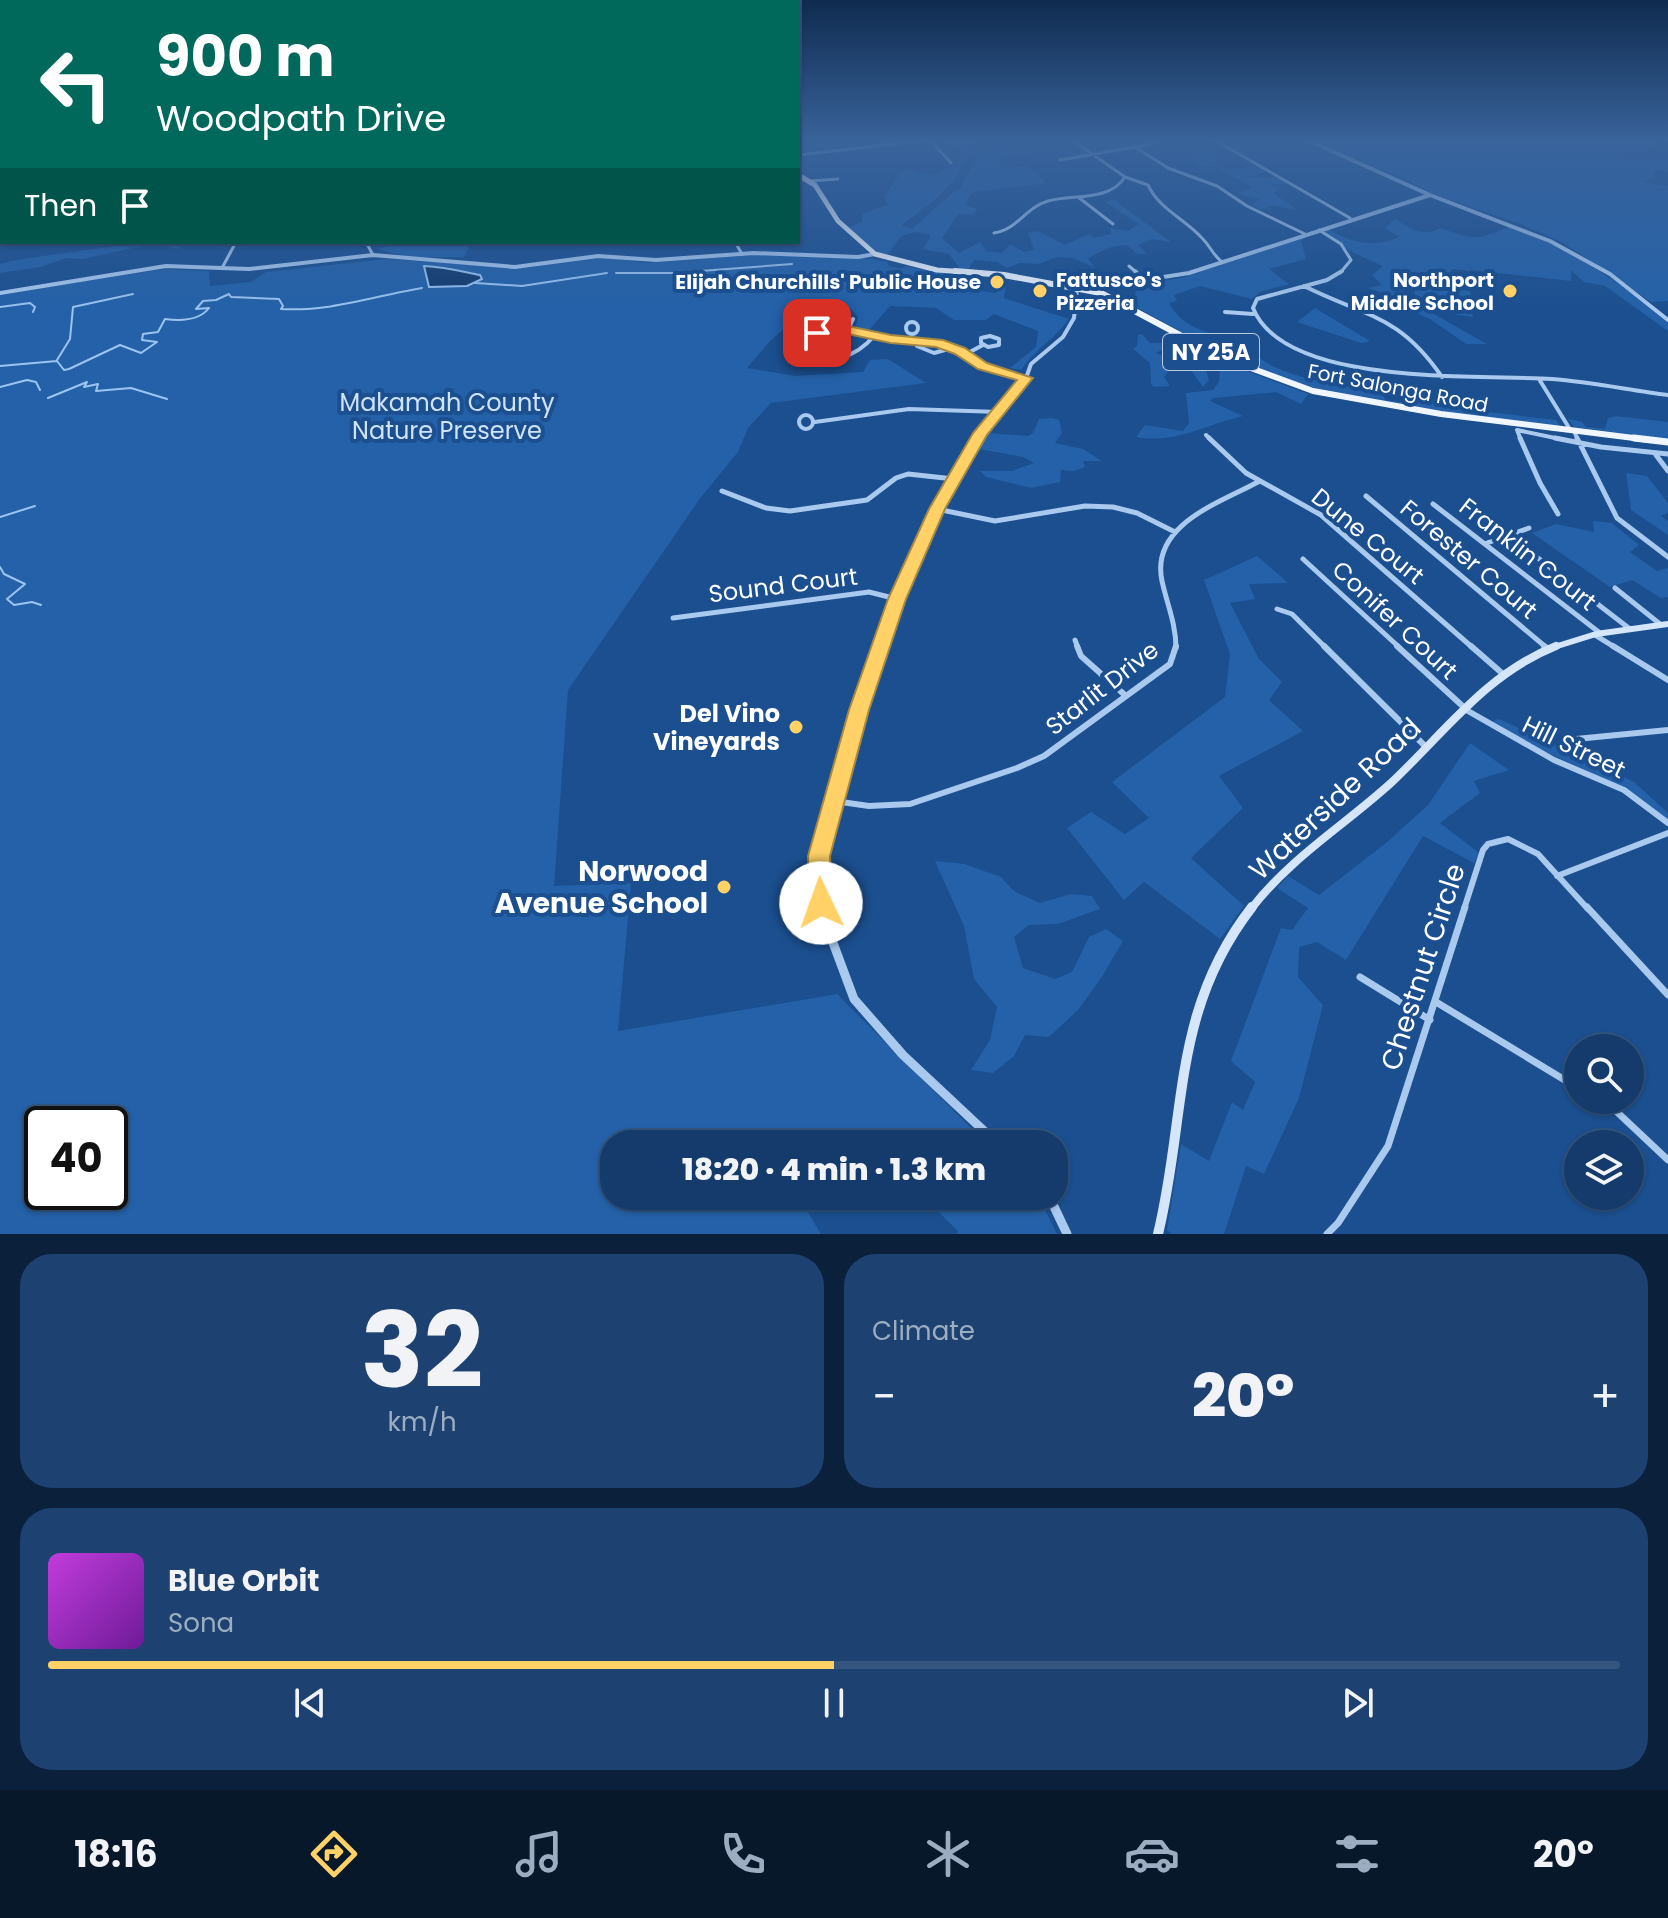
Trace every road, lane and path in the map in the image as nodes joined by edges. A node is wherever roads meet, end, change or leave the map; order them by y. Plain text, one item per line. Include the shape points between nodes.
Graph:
1 (1077, 196) edge
2 (821, 197) edge
3 (1074, 197) edge
4 (1153, 197) edge
5 (1233, 197) edge
6 (1314, 197) edge
7 (1424, 197) edge
8 (1434, 197) edge
9 (1350, 218) junction
10 (1113, 224) dead end
11 (1318, 230) junction
12 (994, 233) dead end
13 (1305, 234) junction
14 (235, 244) edge
15 (367, 244) edge
16 (736, 244) edge
17 (742, 254) junction
18 (875, 254) junction
19 (373, 255) junction
20 (1222, 262) junction
21 (1129, 266) dead end
22 (222, 268) junction
23 (1144, 280) junction
24 (1303, 285) junction
25 (1077, 288) junction
26 (1087, 289) junction
27 (0, 293) edge
28 (1225, 312) dead end
29 (1253, 314) junction
30 (853, 319) dead end
31 (1668, 320) edge
32 (904, 329) dead end
33 (848, 330) junction
34 (874, 336) junction
35 (898, 340) junction
36 (917, 341) junction
37 (983, 345) dead end
38 (953, 348) junction
39 (966, 354) junction
40 (1026, 378) junction
41 (1443, 378) junction
42 (1539, 378) junction
43 (1668, 395) edge
44 (999, 412) junction
45 (815, 422) dead end
46 (1516, 428) junction
47 (1572, 431) junction
48 (1206, 435) dead end
49 (1668, 442) edge
50 (1580, 443) junction
51 (1656, 454) junction
52 (1668, 454) edge
53 (1668, 471) edge
54 (954, 479) junction
55 (1258, 482) junction
56 (722, 491) dead end
57 (1366, 496) dead end
58 (1433, 504) dead end
59 (937, 509) junction
60 (1558, 514) dead end
61 (1529, 528) dead end
62 (1175, 532) junction
63 (1508, 535) junction
64 (1487, 543) junction
65 (1668, 557) edge
66 (1303, 559) dead end
67 (1615, 588) dead end
68 (897, 599) junction
69 (1277, 609) dead end
70 (673, 618) dead end
71 (1664, 624) edge
72 (1630, 629) junction
73 (1598, 634) junction
74 (1075, 640) dead end
75 (1549, 650) junction
76 (1503, 674) junction
77 (1668, 680) edge
78 (1126, 696) junction
79 (1462, 707) junction
80 (1668, 730) edge
81 (1566, 740) dead end
82 (1426, 747) junction
83 (834, 801) junction
84 (1668, 823) edge
85 (1668, 833) edge
86 (1557, 876) junction
87 (1360, 977) dead end
88 (1664, 986) edge
89 (1668, 995) edge
90 (1436, 1002) junction
91 (1430, 1020) junction
92 (1564, 1080) edge
93 (1619, 1114) edge
94 (983, 1130) edge
95 (1668, 1160) edge
96 (1056, 1210) edge
97 (1161, 1232) edge
98 (1067, 1234) edge
99 (1327, 1234) edge

1 - 10 street
2 - 18 main road, Fort Salonga Road / NY 25A via 838,221
3 - 12 street via 1043,202 1010,231
4 - 20 street via 1204,239
5 - 13 street
6 - 9 street
7 - 9 street
8 - 31 street via 1550,241 1610,274
9 - 11 street
11 - 13 street
11 - 24 street via 1347,250 1350,265 1333,278
13 - 20 street
14 - 22 street
15 - 19 street
16 - 17 street
17 - 18 street
17 - 19 street via 656,260 598,256 515,267
18 - 25 main road, Fort Salonga Road / NY 25A via 937,270
19 - 22 street
20 - 23 street
21 - 23 street
22 - 27 street via 166,266
23 - 26 street
24 - 29 street via 1257,299
24 - 41 street via 1399,329
25 - 26 main road, Fort Salonga Road / NY 25A
25 - 40 street via 1074,318 1063,337 1031,364
26 - 46 main road, Fort Salonga Road / NY 25A via 1117,299 1221,357 1313,391
28 - 29 street
29 - 41 street via 1274,337 1312,352 1380,371
30 - 33 street
32 - 35 street
33 - 34 street
33 - 34 street via 814,334 805,343 806,353 821,359 848,356
34 - 35 street
35 - 36 street
36 - 38 street
36 - 38 street via 920,349 933,354
37 - 39 street
38 - 39 street
39 - 40 street via 983,366
40 - 44 street
41 - 42 street
42 - 43 street
42 - 47 street
44 - 45 street via 909,409
44 - 54 street via 980,433
46 - 47 main road, Fort Salonga Road / NY 25A
46 - 50 street, Fort Salonga Road
46 - 60 street
47 - 49 main road, Fort Salonga Road / NY 25A
47 - 50 street
48 - 55 street, Dune Court
50 - 51 street, Fort Salonga Road
50 - 65 street via 1621,524
51 - 52 street, Fort Salonga Road
51 - 53 street
54 - 56 street via 908,474 867,500 790,511
54 - 59 street
55 - 62 street
55 - 76 street, Dune Court via 1321,515
57 - 75 street, Forester Court
58 - 64 street, Franklin Court
59 - 62 street via 1000,521 1082,506 1113,507
59 - 68 street
61 - 63 street
62 - 78 street, Starlit Drive via 1163,547 1160,566 1178,630 1176,653 1170,664
63 - 64 street
63 - 72 street
64 - 73 street, Franklin Court
66 - 79 street, Conifer Court
67 - 71 street
68 - 70 street, Sound Court via 869,592
68 - 83 street
69 - 82 street via 1292,614
71 - 72 main road, Waterside Road
72 - 73 main road, Waterside Road
73 - 75 main road, Waterside Road
73 - 77 street, Franklin Court
74 - 78 street via 1081,656
75 - 76 main road, Waterside Road
76 - 79 main road, Waterside Road
78 - 83 street, Starlit Drive via 1044,756 1017,768 910,804
79 - 82 main road, Waterside Road
79 - 84 street, Hill Street via 1554,760 1624,790
80 - 81 street
82 - 97 main road, Waterside Road via 1392,782 1300,855 1232,933 1208,983 1184,1064
83 - 94 street via 819,856 821,903 854,999 903,1055
85 - 86 street
86 - 88 street, Chestnut Circle
86 - 90 street, Chestnut Circle via 1522,844 1508,839 1488,844
87 - 91 street
88 - 89 street, Chestnut Circle
90 - 91 street, Chestnut Circle
90 - 92 street
91 - 99 street, Chestnut Circle via 1388,1146
93 - 95 street
96 - 98 street

